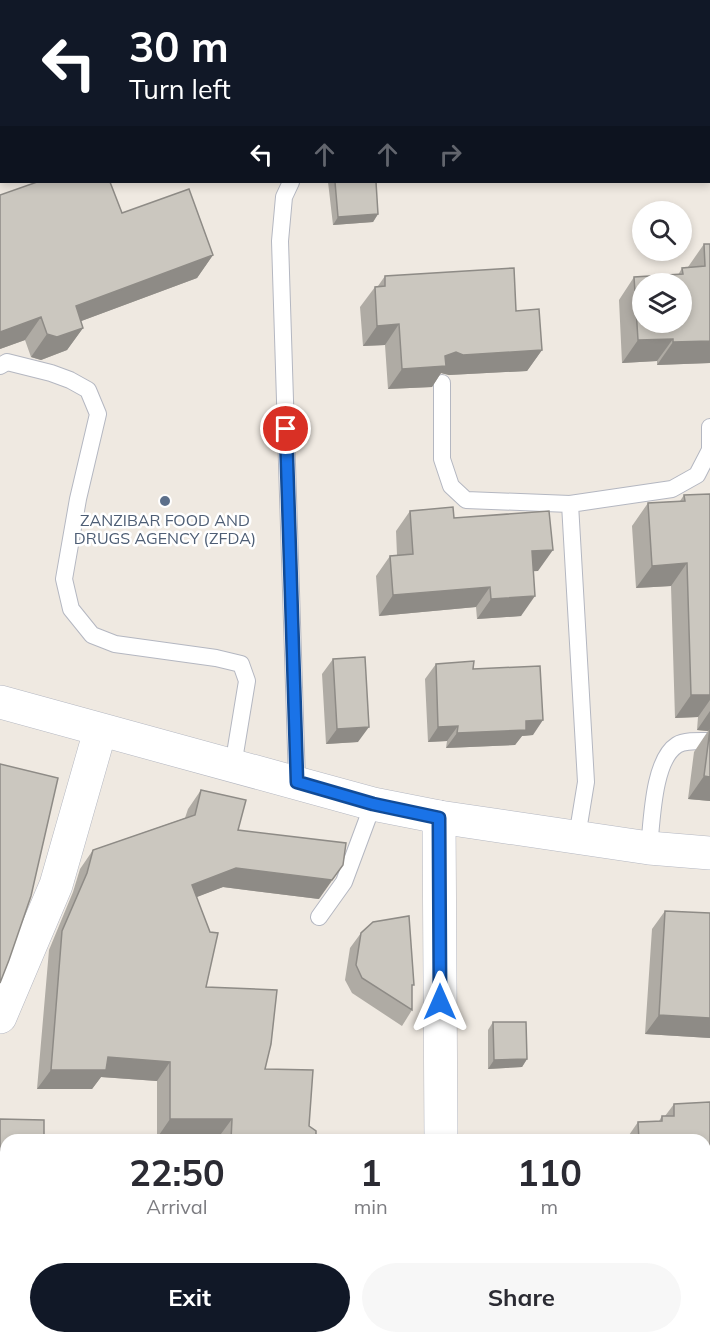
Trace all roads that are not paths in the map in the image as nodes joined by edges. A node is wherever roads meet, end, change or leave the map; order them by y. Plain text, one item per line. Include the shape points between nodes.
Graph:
1 (291, 183) edge
2 (0, 366) edge
3 (442, 383) edge
4 (710, 428) edge
5 (570, 504) junction
6 (0, 702) edge
7 (100, 731) junction
8 (710, 741) edge
9 (233, 766) junction
10 (297, 782) junction
11 (373, 804) junction
12 (439, 818) junction
13 (577, 837) junction
14 (649, 848) junction
15 (710, 853) edge
16 (319, 917) dead end
17 (0, 1017) edge
18 (441, 1134) edge

1 - 10 lane via 284,197 280,241
2 - 9 lane via 7,362 51,374 88,390 98,414 64,579 71,609 92,635 115,644 241,664 247,681
3 - 5 lane via 442,459 451,486 466,500
4 - 5 lane via 710,450 697,475 672,489
5 - 13 lane via 586,782
6 - 7 street
7 - 9 street
7 - 17 street via 56,885
8 - 14 lane via 678,743 665,756 656,790
9 - 10 street
10 - 11 street
11 - 12 street
11 - 16 lane via 344,882
12 - 13 street
12 - 18 street
13 - 14 street
14 - 15 street

